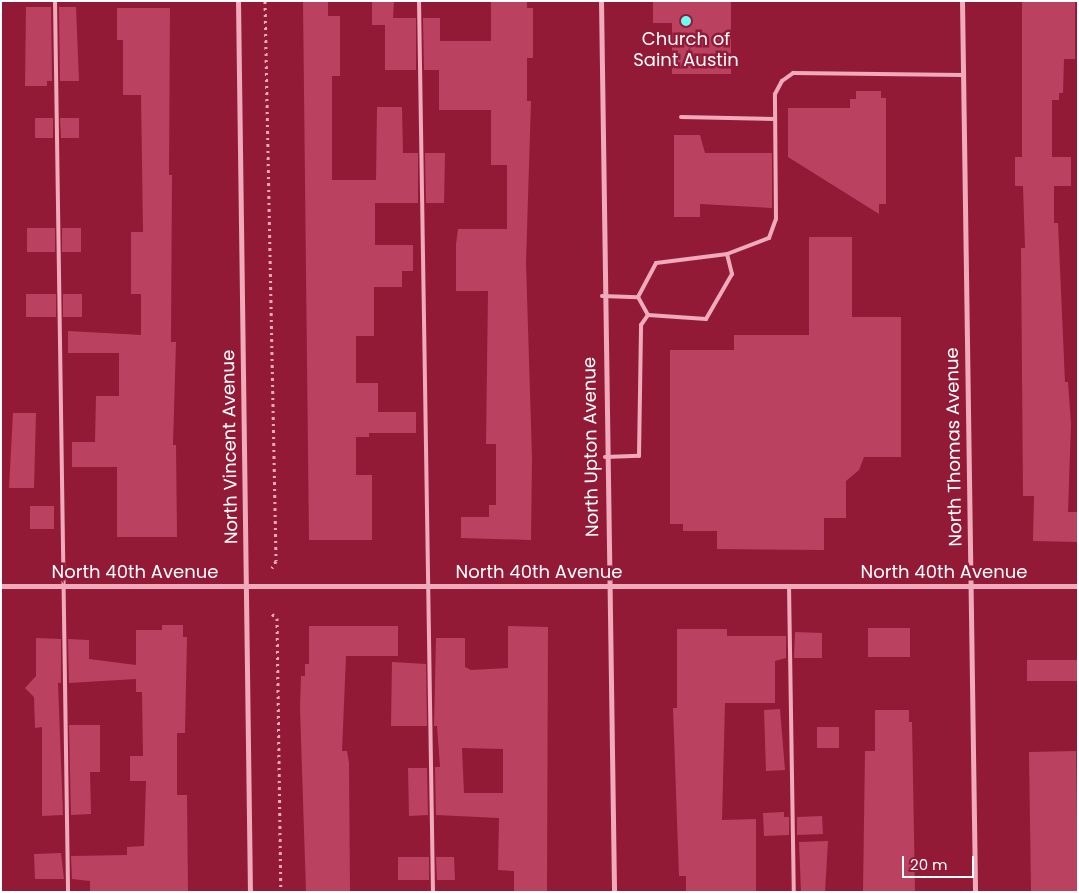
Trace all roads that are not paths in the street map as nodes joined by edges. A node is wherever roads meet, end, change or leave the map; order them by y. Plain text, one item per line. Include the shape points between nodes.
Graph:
1 (55, 1) edge
2 (238, 1) edge
3 (419, 1) edge
4 (601, 1) edge
5 (962, 1) edge
6 (963, 75) junction
7 (681, 117) dead end
8 (775, 119) junction
9 (727, 254) junction
10 (602, 296) junction
11 (638, 296) junction
12 (648, 315) junction
13 (605, 457) junction
14 (1, 586) edge
15 (63, 586) junction
16 (246, 586) junction
17 (428, 586) junction
18 (608, 586) junction
19 (789, 586) junction
20 (969, 586) junction
21 (1078, 586) edge
22 (68, 892) edge
23 (250, 892) edge
24 (433, 892) edge
25 (614, 892) edge
26 (794, 892) edge
27 (975, 892) edge

1 - 15 lane
2 - 16 street, North Vincent Avenue
3 - 17 lane
4 - 10 street, North Upton Avenue
5 - 6 street, North Thomas Avenue
6 - 8 lane via 793,73 782,81 775,94
6 - 20 street, North Thomas Avenue
7 - 8 lane
8 - 9 lane via 776,219 769,238
9 - 11 lane via 656,263
9 - 12 lane via 732,274 706,318
10 - 11 lane
10 - 13 street, North Upton Avenue
11 - 12 lane
12 - 13 lane via 641,325 639,456
13 - 18 street, North Upton Avenue
14 - 15 street, North 40th Avenue
15 - 16 street, North 40th Avenue
15 - 22 lane
16 - 17 street, North 40th Avenue
16 - 23 street, North Vincent Avenue
17 - 18 street, North 40th Avenue
17 - 24 lane
18 - 19 street, North 40th Avenue
18 - 25 street, North Upton Avenue
19 - 20 street, North 40th Avenue
19 - 26 lane
20 - 21 street, North 40th Avenue
20 - 27 street, North Thomas Avenue

